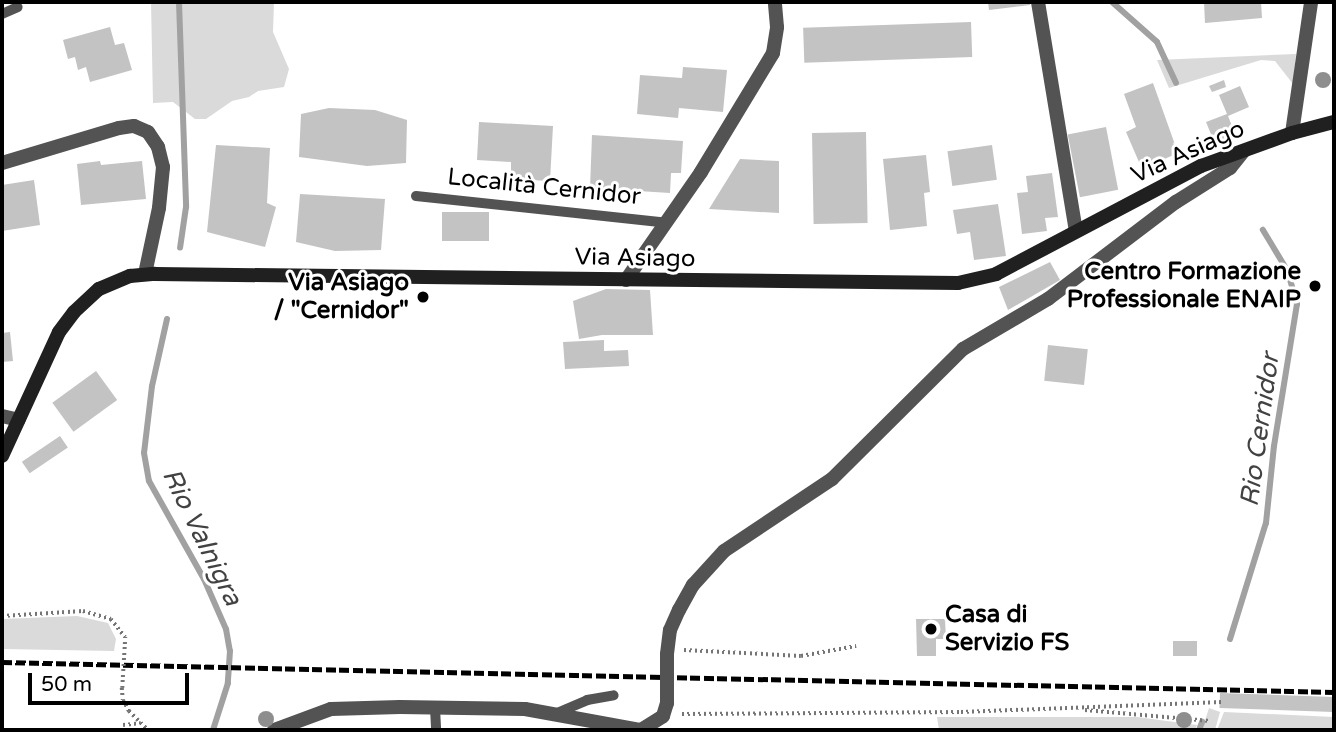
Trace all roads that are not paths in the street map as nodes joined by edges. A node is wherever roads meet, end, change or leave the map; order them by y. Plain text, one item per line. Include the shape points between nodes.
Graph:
1 (775, 2) edge
2 (1038, 2) edge
3 (1311, 2) edge
4 (18, 7) dead end
5 (2, 14) edge
6 (1334, 122) edge
7 (1292, 133) junction
8 (1242, 152) junction
9 (2, 163) edge
10 (416, 196) dead end
11 (667, 223) junction
12 (1076, 231) junction
13 (145, 274) junction
14 (626, 280) junction
15 (2, 416) edge
16 (19, 420) junction
17 (2, 456) edge
18 (614, 695) dead end
19 (435, 708) junction
20 (557, 713) junction
21 (274, 730) edge
22 (436, 730) edge

1 - 11 street, Località Cernidor via 773,53
2 - 12 street
3 - 7 street
4 - 5 lane
6 - 7 main road, Via Asiago
7 - 8 main road, Via Asiago
8 - 12 main road, Via Asiago via 1195,169
8 - 20 street, bridge via 1230,168 1176,202 1058,293 963,349 832,479 724,551 693,585 670,630 665,710 653,725 630,730
9 - 13 street via 119,128 134,126 148,132 163,167
10 - 11 lane, Località Cernidor
11 - 14 street, Località Cernidor
12 - 14 main road, Via Asiago via 996,274 958,283
13 - 14 main road, Via Asiago
13 - 16 main road, Via Asiago via 99,289 74,312 59,332
15 - 16 street
16 - 17 main road, Via Asiago
18 - 20 lane
19 - 20 street
19 - 21 street via 331,709
19 - 22 lane

